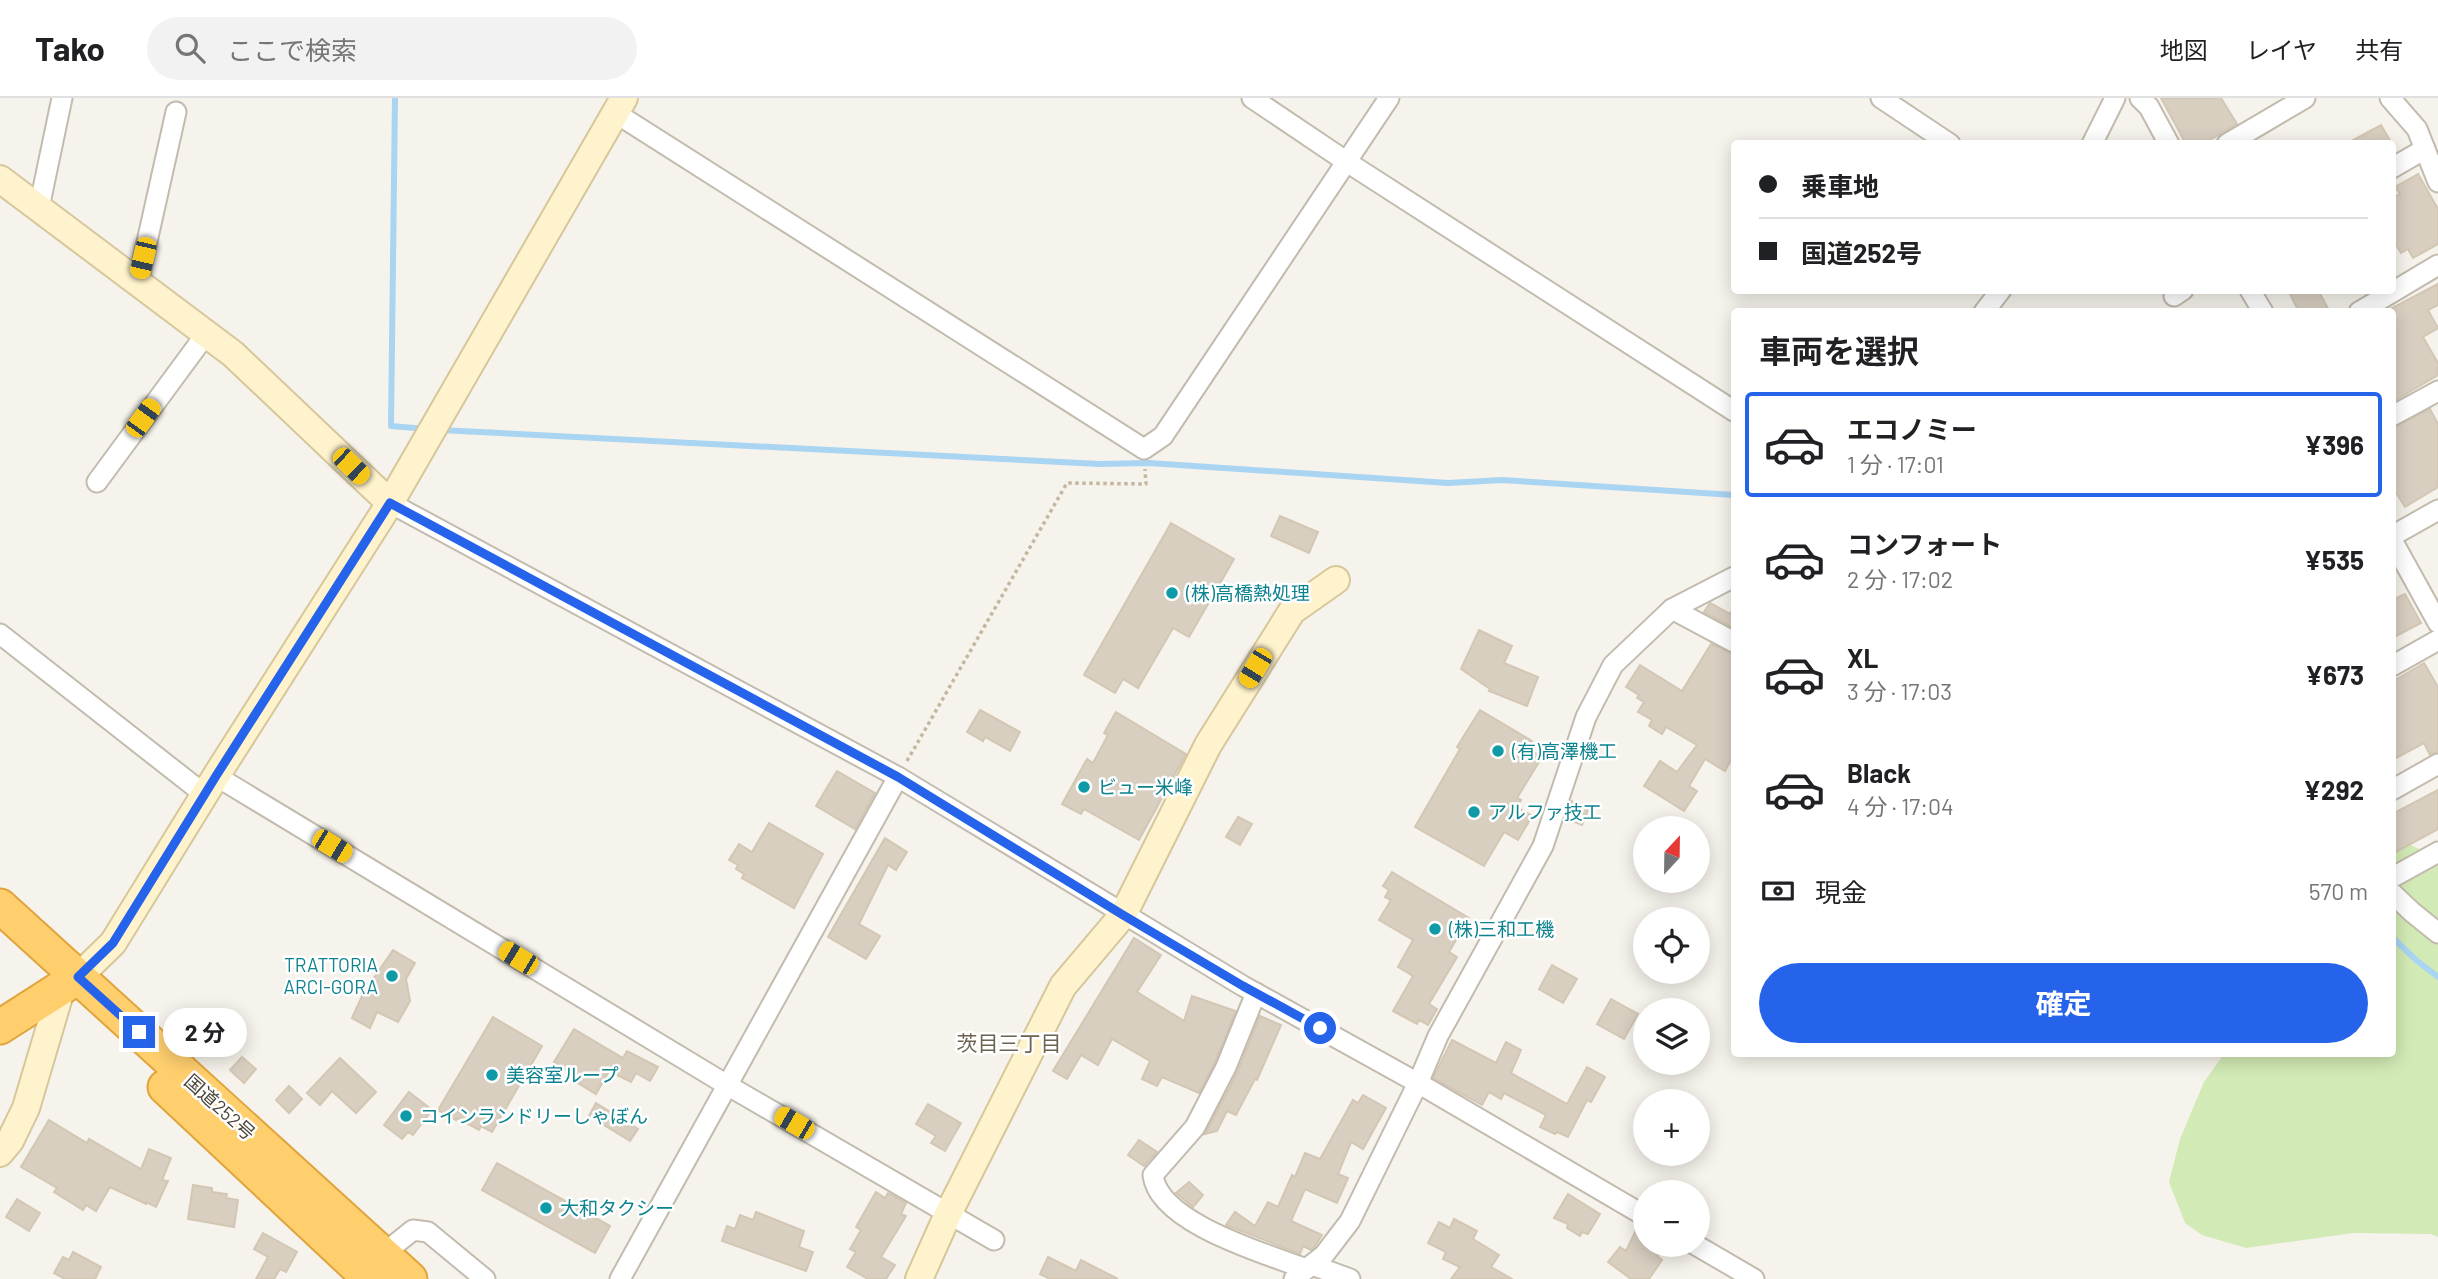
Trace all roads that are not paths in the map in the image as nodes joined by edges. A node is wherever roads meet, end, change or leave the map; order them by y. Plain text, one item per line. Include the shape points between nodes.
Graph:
1 (62, 98) edge
2 (1252, 98) edge
3 (1389, 98) edge
4 (1881, 98) edge
5 (2115, 98) edge
6 (2140, 98) edge
7 (2305, 98) edge
8 (2390, 98) edge
9 (619, 105) edge
10 (176, 112) dead end
11 (1944, 140) edge
12 (2094, 140) edge
13 (2167, 140) edge
14 (2234, 140) edge
15 (2425, 149) junction
16 (1346, 162) junction
17 (2396, 166) edge
18 (0, 179) edge
19 (2438, 182) edge
20 (39, 208) junction
21 (2438, 265) edge
22 (138, 282) junction
23 (2396, 290) edge
24 (1998, 294) edge
25 (2389, 294) edge
26 (1987, 308) edge
27 (2366, 308) edge
28 (206, 334) junction
29 (2438, 391) edge
30 (1731, 409) edge
31 (2396, 414) edge
32 (97, 482) dead end
33 (390, 503) junction
34 (2438, 510) edge
35 (2396, 536) edge
36 (2396, 545) edge
37 (1731, 579) edge
38 (1336, 580) dead end
39 (1672, 610) junction
40 (2438, 623) edge
41 (0, 634) edge
42 (1731, 640) edge
43 (2438, 640) edge
44 (2396, 664) edge
45 (2438, 764) edge
46 (898, 777) junction
47 (210, 785) junction
48 (2396, 788) edge
49 (2438, 852) edge
50 (2396, 883) edge
51 (2396, 887) edge
52 (0, 906) edge
53 (1123, 915) junction
54 (0, 932) edge
55 (2438, 933) edge
56 (69, 983) junction
57 (1256, 993) junction
58 (0, 1027) edge
59 (1418, 1083) junction
60 (727, 1085) junction
61 (0, 1152) edge
62 (1633, 1209) edge
63 (949, 1212) junction
64 (994, 1240) dead end
65 (1710, 1253) edge
66 (368, 1271) edge
67 (1304, 1271) edge
68 (410, 1279) edge
69 (485, 1279) edge
70 (620, 1279) edge
71 (919, 1279) edge
72 (1350, 1279) edge
73 (1754, 1279) edge

1 - 20 street
2 - 16 street
3 - 16 street
4 - 11 street
5 - 12 street
6 - 13 street
7 - 14 street
8 - 15 street via 2417,129
9 - 16 street via 1144,449 1163,436
9 - 33 street
10 - 22 street
15 - 17 street
15 - 19 street
16 - 30 street
18 - 20 street
20 - 22 street
21 - 23 street
22 - 28 street
24 - 26 street
25 - 27 street
28 - 32 street
28 - 33 street via 233,354
29 - 31 street
33 - 46 street
33 - 47 street
34 - 35 street
36 - 40 street
37 - 39 street
38 - 53 street via 1292,611 1255,668 1208,745
39 - 42 street
39 - 59 street via 1613,665 1587,717 1543,846 1438,1036
41 - 47 street
43 - 44 street
45 - 48 street
46 - 53 street
46 - 60 street
47 - 56 street via 113,943
47 - 60 street
49 - 50 street
51 - 55 street via 2412,912
52 - 56 highway, 国道252号
53 - 57 street
53 - 63 street via 1063,986
54 - 56 highway, 国道252号
56 - 58 highway
56 - 61 street via 26,1108
56 - 66 highway, 国道252号
57 - 59 street
57 - 67 street via 1195,1127 1153,1175 1154,1186 1198,1225
59 - 62 street
59 - 67 street via 1350,1221 1324,1255
60 - 63 street
60 - 70 street
63 - 64 street
63 - 71 street
65 - 73 street
66 - 68 highway, 国道252号
66 - 69 street via 413,1230 428,1232
67 - 72 street

